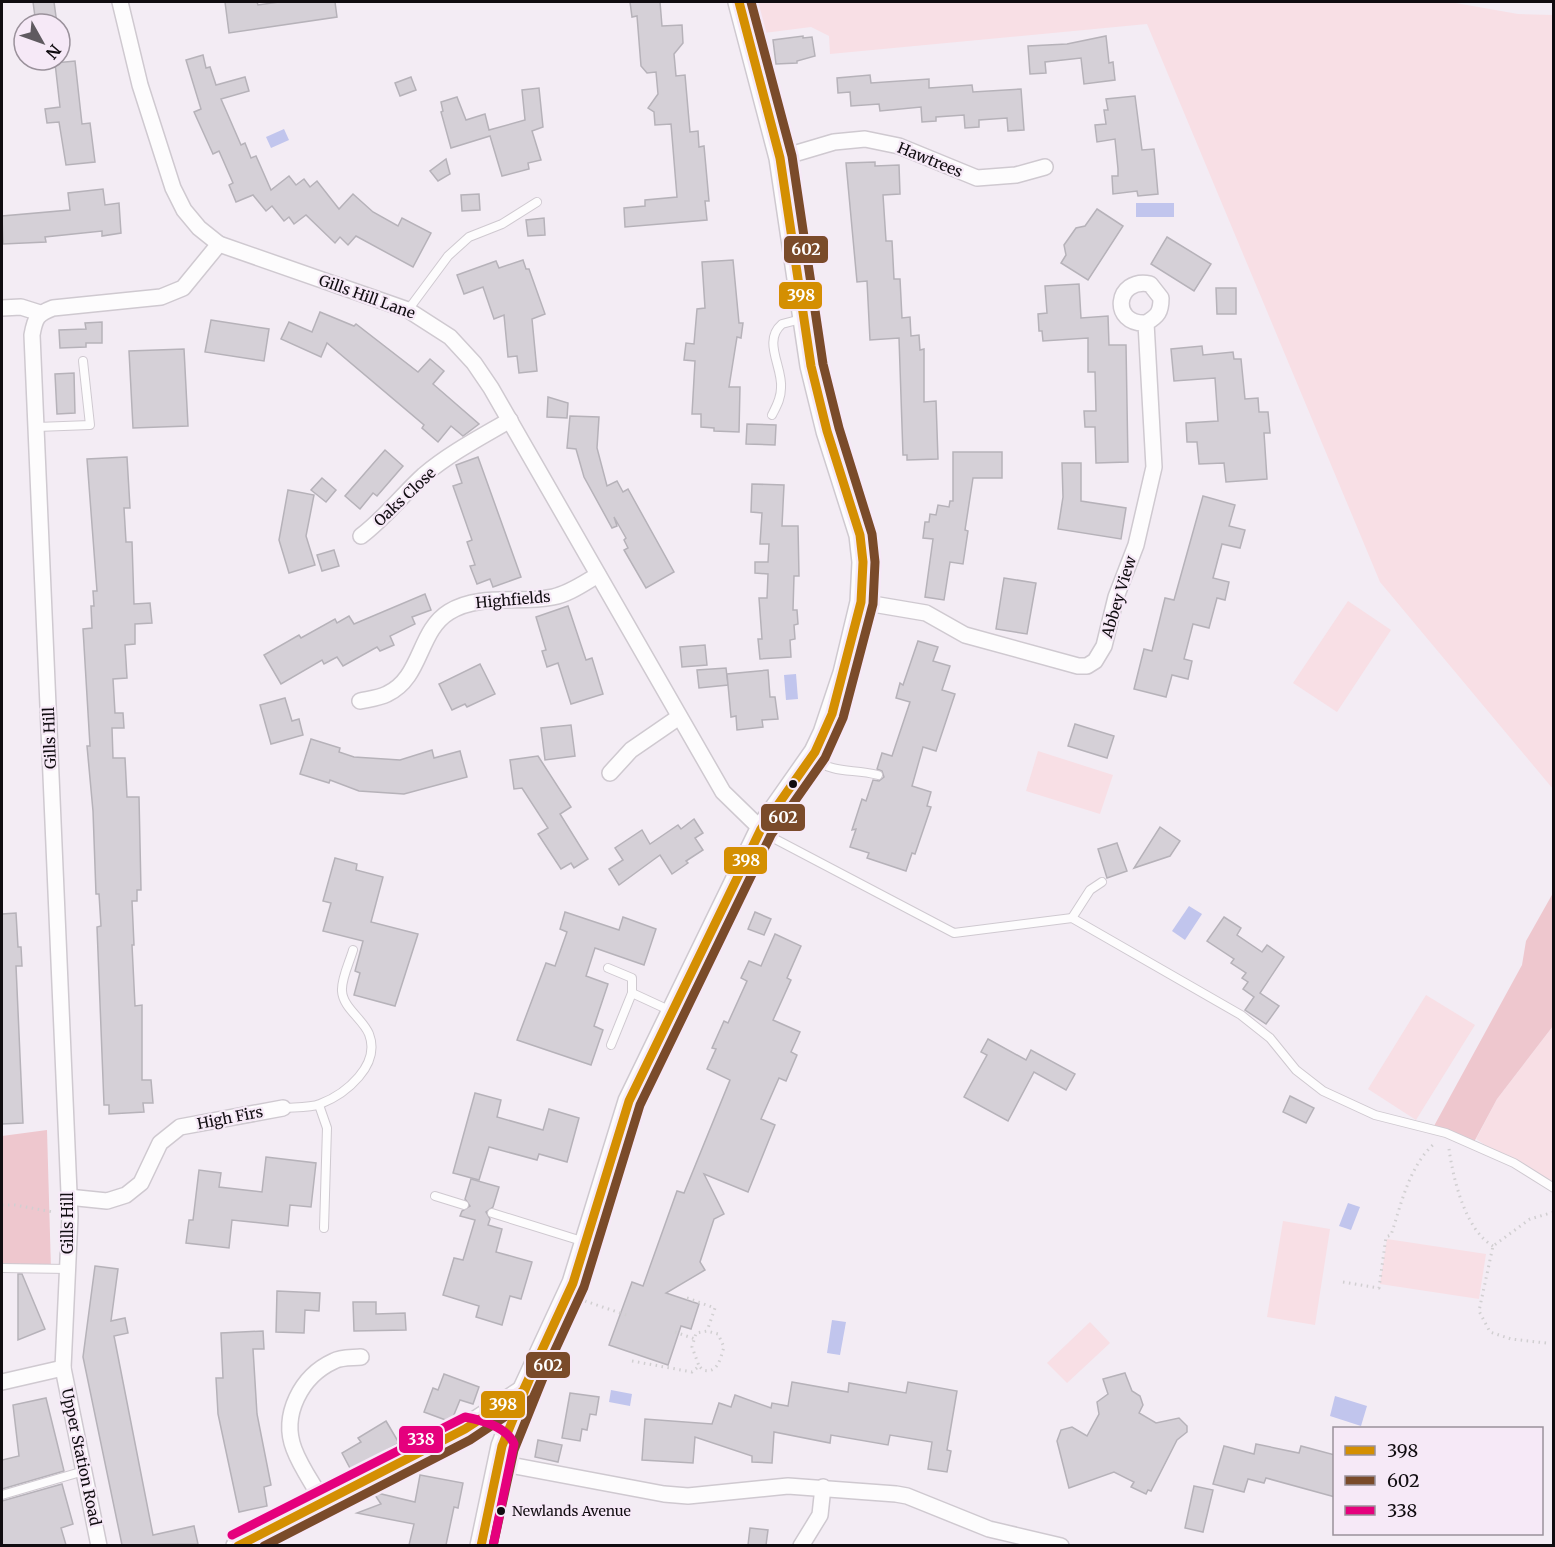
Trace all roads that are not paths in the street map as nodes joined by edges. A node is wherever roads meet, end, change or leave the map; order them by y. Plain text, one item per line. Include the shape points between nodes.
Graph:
1 (120, 2) edge
2 (739, 2) edge
3 (780, 158) junction
4 (1045, 167) dead end
5 (537, 202) dead end
6 (219, 244) junction
7 (2, 308) edge
8 (408, 310) junction
9 (40, 313) junction
10 (803, 318) junction
11 (1146, 323) dead end
12 (83, 361) dead end
13 (772, 416) dead end
14 (510, 420) junction
15 (37, 427) junction
16 (361, 536) dead end
17 (598, 574) junction
18 (861, 602) junction
19 (360, 701) dead end
20 (679, 717) junction
21 (811, 758) junction
22 (610, 773) dead end
23 (878, 775) dead end
24 (761, 829) junction
25 (1102, 882) dead end
26 (1072, 918) junction
27 (353, 950) dead end
28 (608, 968) dead end
29 (632, 993) junction
30 (673, 1012) junction
31 (611, 1046) dead end
32 (319, 1105) junction
33 (283, 1108) joint
34 (1554, 1188) edge
35 (435, 1196) dead end
36 (68, 1197) junction
37 (464, 1205) dead end
38 (492, 1213) dead end
39 (324, 1228) dead end
40 (587, 1242) junction
41 (2, 1268) edge
42 (68, 1269) junction
43 (361, 1357) dead end
44 (63, 1368) junction
45 (2, 1382) edge
46 (523, 1391) junction
47 (465, 1430) junction
48 (500, 1455) junction
49 (85, 1471) junction
50 (823, 1487) junction
51 (2, 1495) edge
52 (323, 1502) junction
53 (99, 1545) edge
54 (237, 1545) edge
55 (481, 1545) edge
56 (801, 1545) edge
57 (1061, 1545) edge

1 - 6 street, Gills Hill Lane via 140,85 173,188 184,210
2 - 3 main road
3 - 4 street, Hawtrees via 834,142 865,139 899,146 977,178 1016,175
3 - 10 main road
5 - 8 lane via 502,224 469,237 448,256
6 - 8 street, Gills Hill Lane
6 - 9 street via 183,288 161,297 60,307
7 - 9 street via 21,307
8 - 14 street, Gills Hill Lane via 450,336 474,363
9 - 15 street, Gills Hill via 34,320 32,335
10 - 13 lane via 782,324 773,337 782,388
10 - 18 main road via 825,420 860,535
11 - 18 street, Abbey View via 1154,467 1136,545 1116,597 1104,646 1095,661 1078,666 965,635 926,613
12 - 15 lane via 90,424
14 - 16 street, Oaks Close via 424,476
14 - 17 street, Gills Hill Lane
15 - 36 street, Gills Hill
17 - 19 street, Highfields via 553,597 486,601 449,612 435,624 411,673 401,684 387,694
17 - 20 street, Gills Hill Lane
18 - 21 main road via 832,714
20 - 22 street via 631,750
20 - 24 street, Gills Hill Lane via 723,792
21 - 23 lane via 837,771 861,770
21 - 24 main road
24 - 26 lane via 954,933
24 - 30 main road
25 - 26 lane via 1090,890
26 - 34 lane via 1241,1015 1323,1091 1375,1115 1446,1133 1515,1163
27 - 32 lane via 342,991 369,1034 371,1052 361,1075
28 - 29 lane via 632,978
29 - 30 lane
29 - 31 lane
30 - 40 main road via 629,1101
32 - 33 lane
32 - 39 lane via 327,1128
33 - 36 street, High Firs via 180,1127 160,1143 141,1183 126,1195 107,1201
35 - 37 lane
36 - 42 street, Gills Hill
38 - 40 lane
40 - 46 main road via 562,1308
41 - 42 lane
42 - 44 street, Gills Hill
43 - 52 street via 335,1360 310,1377 294,1402 290,1428 294,1449
44 - 45 street
44 - 49 street, Upper Station Road
46 - 47 main road
46 - 48 main road
47 - 48 main road via 487,1436
47 - 52 main road
48 - 50 street via 664,1494 688,1496 788,1486
48 - 55 main road
49 - 51 lane
49 - 53 street, Upper Station Road
50 - 56 street via 820,1515
50 - 57 street via 907,1496 989,1529
52 - 54 main road

